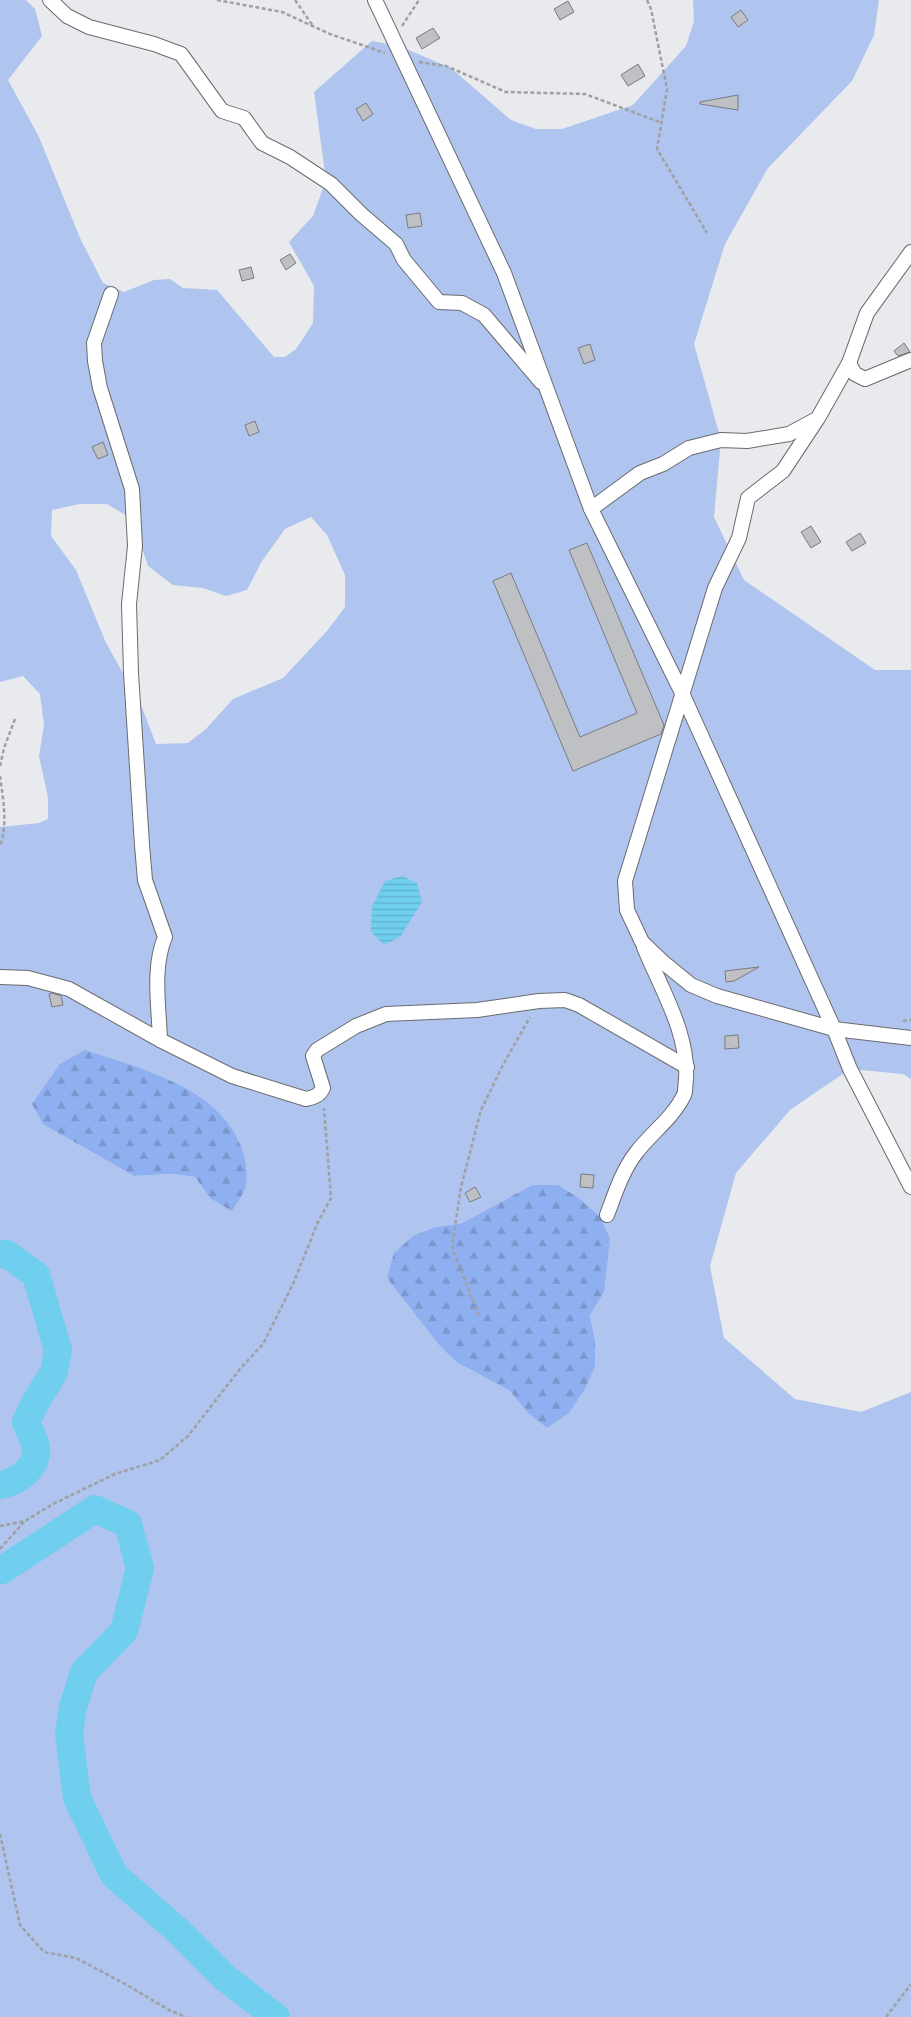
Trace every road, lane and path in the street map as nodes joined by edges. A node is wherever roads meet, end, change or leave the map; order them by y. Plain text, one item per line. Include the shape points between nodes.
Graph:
1 (50, 0) edge
2 (217, 0) edge
3 (295, 0) edge
4 (375, 0) edge
5 (419, 0) edge
6 (647, 0) edge
7 (313, 26) junction
8 (393, 40) junction
9 (403, 60) junction
10 (662, 123) junction
11 (707, 233) dead end
12 (911, 252) edge
13 (111, 294) dead end
14 (911, 360) edge
15 (849, 364) junction
16 (546, 388) junction
17 (818, 418) junction
18 (591, 509) junction
19 (682, 693) junction
20 (15, 719) dead end
21 (0, 766) edge
22 (0, 776) edge
23 (0, 846) edge
24 (642, 942) junction
25 (0, 977) edge
26 (539, 1001) junction
27 (834, 1029) junction
28 (911, 1038) edge
29 (160, 1040) junction
30 (687, 1067) junction
31 (322, 1088) junction
32 (910, 1182) edge
33 (607, 1215) dead end
34 (479, 1316) dead end
35 (25, 1521) junction
36 (0, 1526) edge
37 (0, 1549) edge
38 (0, 1834) edge
39 (911, 1984) edge
40 (186, 2017) edge
41 (886, 2017) edge

1 - 16 street via 67,16 89,27 181,54 222,111 244,118 262,143 331,184 396,244 404,260 439,302 462,303 484,315
2 - 7 path via 282,12
3 - 7 path
4 - 8 street
5 - 8 path
6 - 10 path via 667,89
7 - 9 path
8 - 9 street
9 - 10 path via 446,66 506,92 586,94
9 - 16 street via 504,273
10 - 11 path via 657,149
12 - 15 street via 867,313
13 - 29 street via 94,343 95,361 100,388 132,489 135,546 129,604 131,673 145,880 164,937 158,964
14 - 15 street via 865,379 856,374
15 - 17 street
16 - 18 street
17 - 18 street via 789,434 747,441 721,440 689,448 640,473
17 - 19 street via 783,471 748,498 740,538 716,588
18 - 19 street
19 - 24 street via 625,881 627,910
19 - 27 street
20 - 21 path
22 - 23 path via 4,835
24 - 27 street via 691,985 717,996
24 - 30 street via 672,1008
25 - 29 street via 28,978 69,989
26 - 30 street via 565,1000 579,1005
26 - 31 street via 477,1010 386,1014 356,1026 317,1050 313,1056
26 - 34 path via 481,1110 461,1187 452,1247
27 - 28 street
27 - 32 street via 850,1069
29 - 31 street via 232,1076 271,1090 306,1099 315,1097
30 - 33 street via 685,1093 669,1117 635,1153 618,1183
31 - 35 path via 330,1198 263,1344 188,1436 160,1460 115,1474
35 - 36 path
35 - 37 path
38 - 40 path via 20,1925 44,1952 76,1958
39 - 41 path

